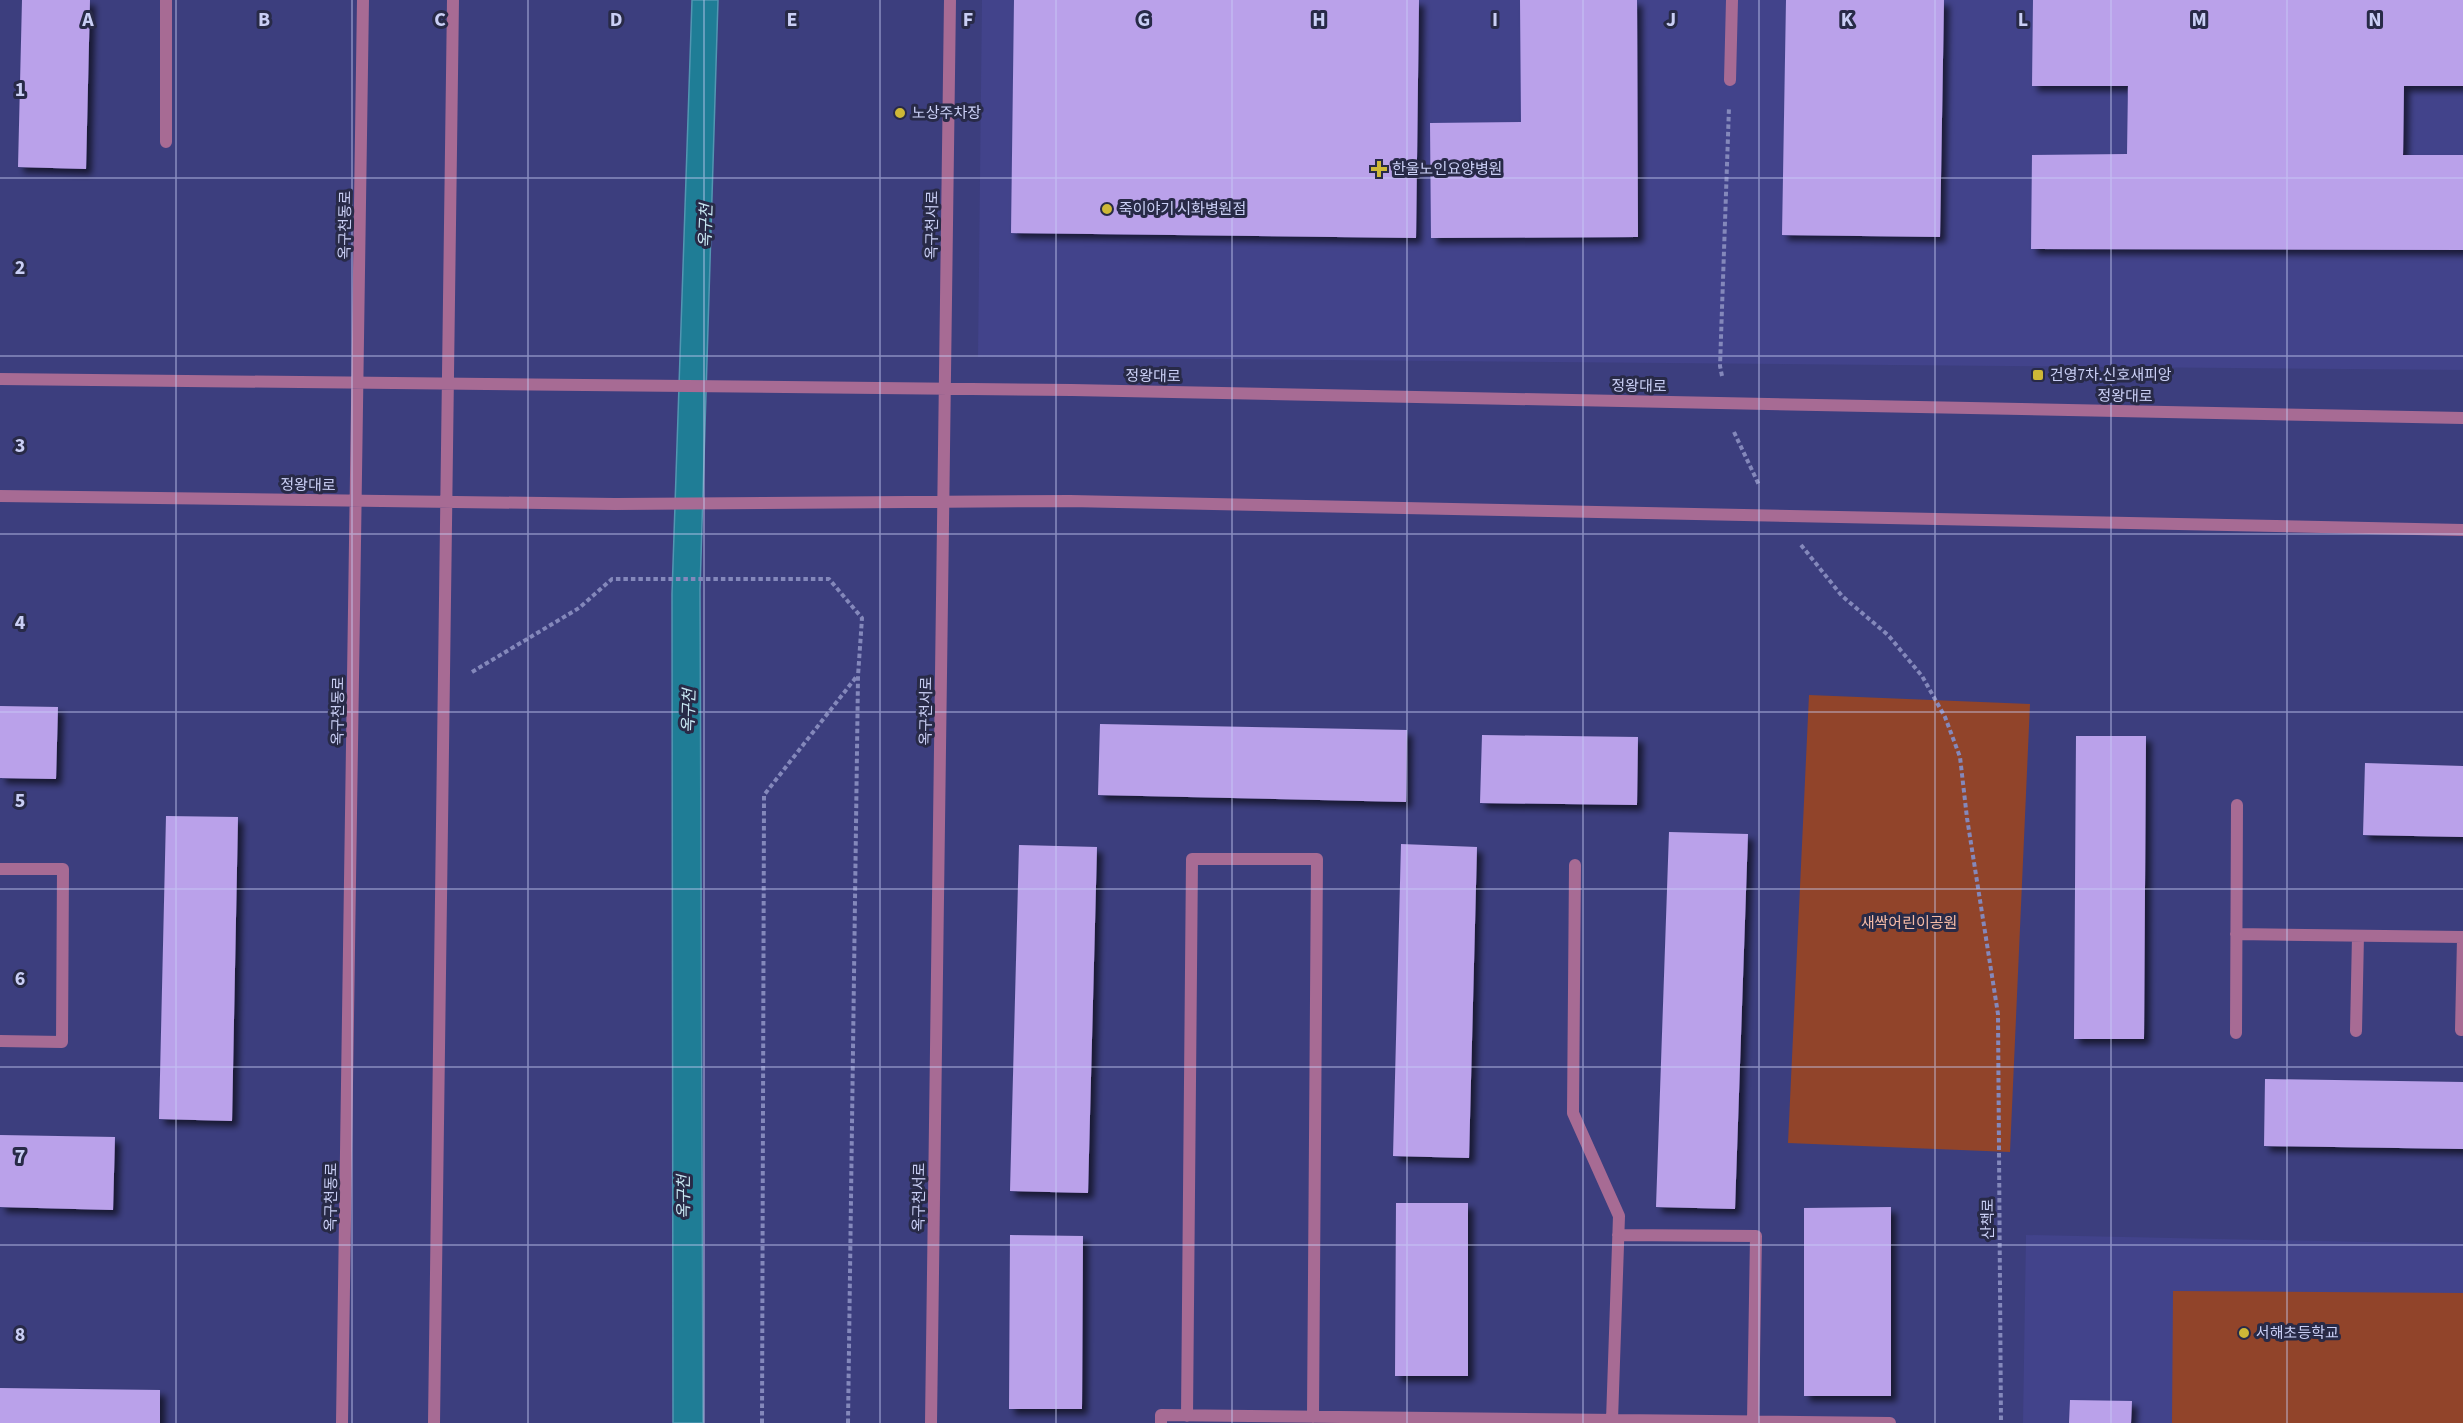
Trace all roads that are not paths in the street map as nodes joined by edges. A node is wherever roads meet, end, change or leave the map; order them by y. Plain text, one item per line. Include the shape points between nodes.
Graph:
1 (166, 0) edge
2 (363, 0) edge
3 (453, 0) edge
4 (950, 0) edge
5 (1732, 0) edge
6 (1730, 80) road end
7 (166, 141) dead end
8 (0, 379) edge
9 (358, 383) junction
10 (448, 384) junction
11 (945, 389) junction
12 (2463, 418) edge
13 (0, 496) edge
14 (356, 500) junction
15 (446, 502) junction
16 (944, 503) junction
17 (2463, 530) edge
18 (2237, 805) dead end
19 (1575, 865) dead end
20 (0, 869) edge
21 (2236, 934) junction
22 (2358, 936) junction
23 (2463, 938) edge
24 (2461, 1030) dead end
25 (2356, 1031) dead end
26 (2236, 1033) dead end
27 (0, 1041) edge
28 (1618, 1235) junction
29 (1188, 1416) junction
30 (1313, 1417) junction
31 (1612, 1420) junction
32 (1474, 1421) edge
33 (1753, 1421) junction
34 (1686, 1422) edge
35 (342, 1423) edge
36 (434, 1423) edge
37 (931, 1423) edge
38 (1161, 1423) edge
39 (1890, 1423) edge

1 - 7 street
2 - 9 street, 옥구천동로
3 - 10 street
4 - 11 street, 옥구천서로
5 - 6 street
8 - 9 street
9 - 10 street
9 - 14 street, 옥구천동로
10 - 11 street, 정왕대로
10 - 15 street
11 - 12 street, 정왕대로
11 - 16 street, 옥구천서로
13 - 14 street, 정왕대로
14 - 15 street, 정왕대로
14 - 35 street, 옥구천동로
15 - 16 street, 정왕대로
15 - 36 street
16 - 17 street via 1082,501
16 - 37 street, 옥구천서로
18 - 21 street
19 - 28 street via 1573,1113 1618,1216
20 - 27 street via 63,869 63,880 62,1042
21 - 22 street
21 - 26 street
22 - 23 street
22 - 25 street
23 - 24 street
28 - 31 street
28 - 33 street via 1756,1236
29 - 30 street
29 - 30 street via 1192,859 1317,859
29 - 38 street via 1161,1415
30 - 32 street
31 - 32 street
31 - 34 street
33 - 34 street
33 - 39 street

